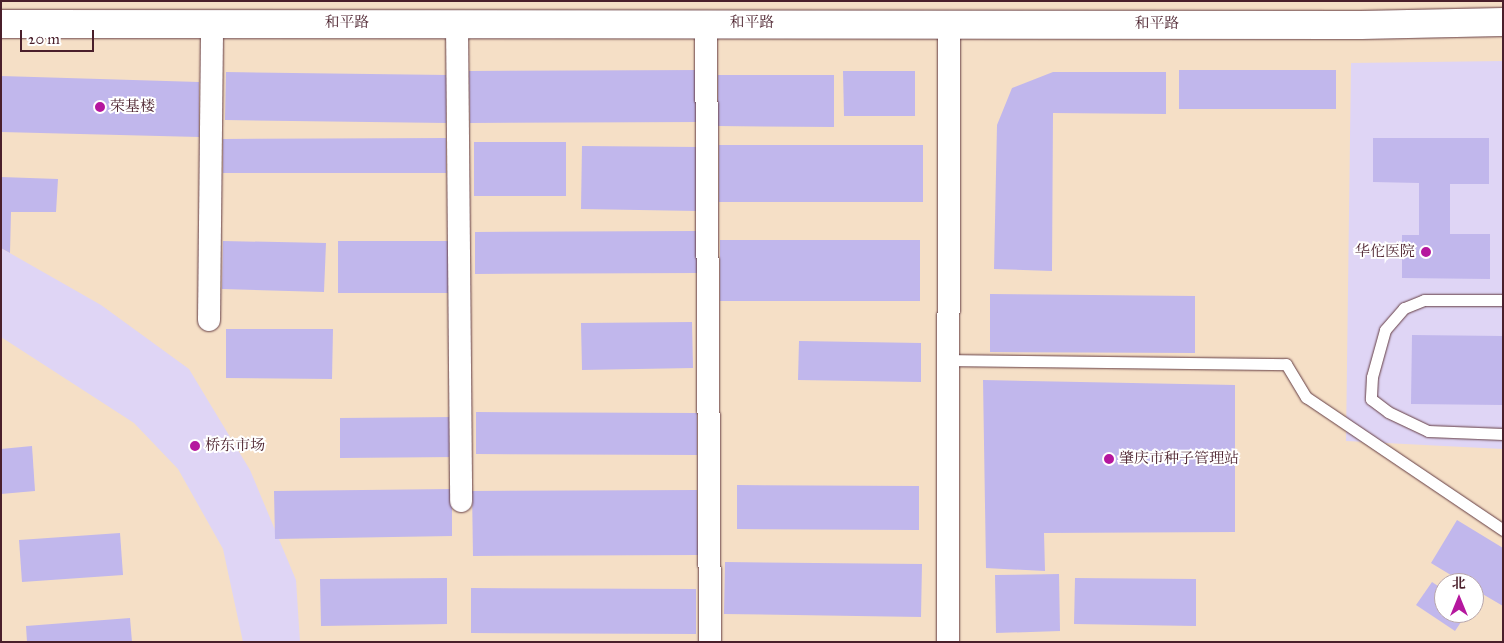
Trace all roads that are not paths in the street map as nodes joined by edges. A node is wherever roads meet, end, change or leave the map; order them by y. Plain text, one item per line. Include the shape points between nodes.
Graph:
1 (1503, 22) edge
2 (457, 23) junction
3 (706, 23) junction
4 (948, 23) junction
5 (1, 24) edge
6 (212, 24) junction
7 (1503, 300) edge
8 (209, 320) dead end
9 (948, 360) junction
10 (1503, 434) edge
11 (461, 501) dead end
12 (1503, 530) edge
13 (710, 640) dead end
14 (948, 642) edge

1 - 4 main road, 和平路 via 1361,25
2 - 3 main road, 和平路
2 - 6 main road, 和平路
2 - 11 street
3 - 4 main road, 和平路
3 - 13 street
4 - 9 street
5 - 6 main road, 和平路
6 - 8 street
7 - 10 lane via 1424,300 1404,308 1386,330 1372,377 1371,399 1388,412 1428,431
9 - 12 lane via 1286,364 1306,397
9 - 14 street

